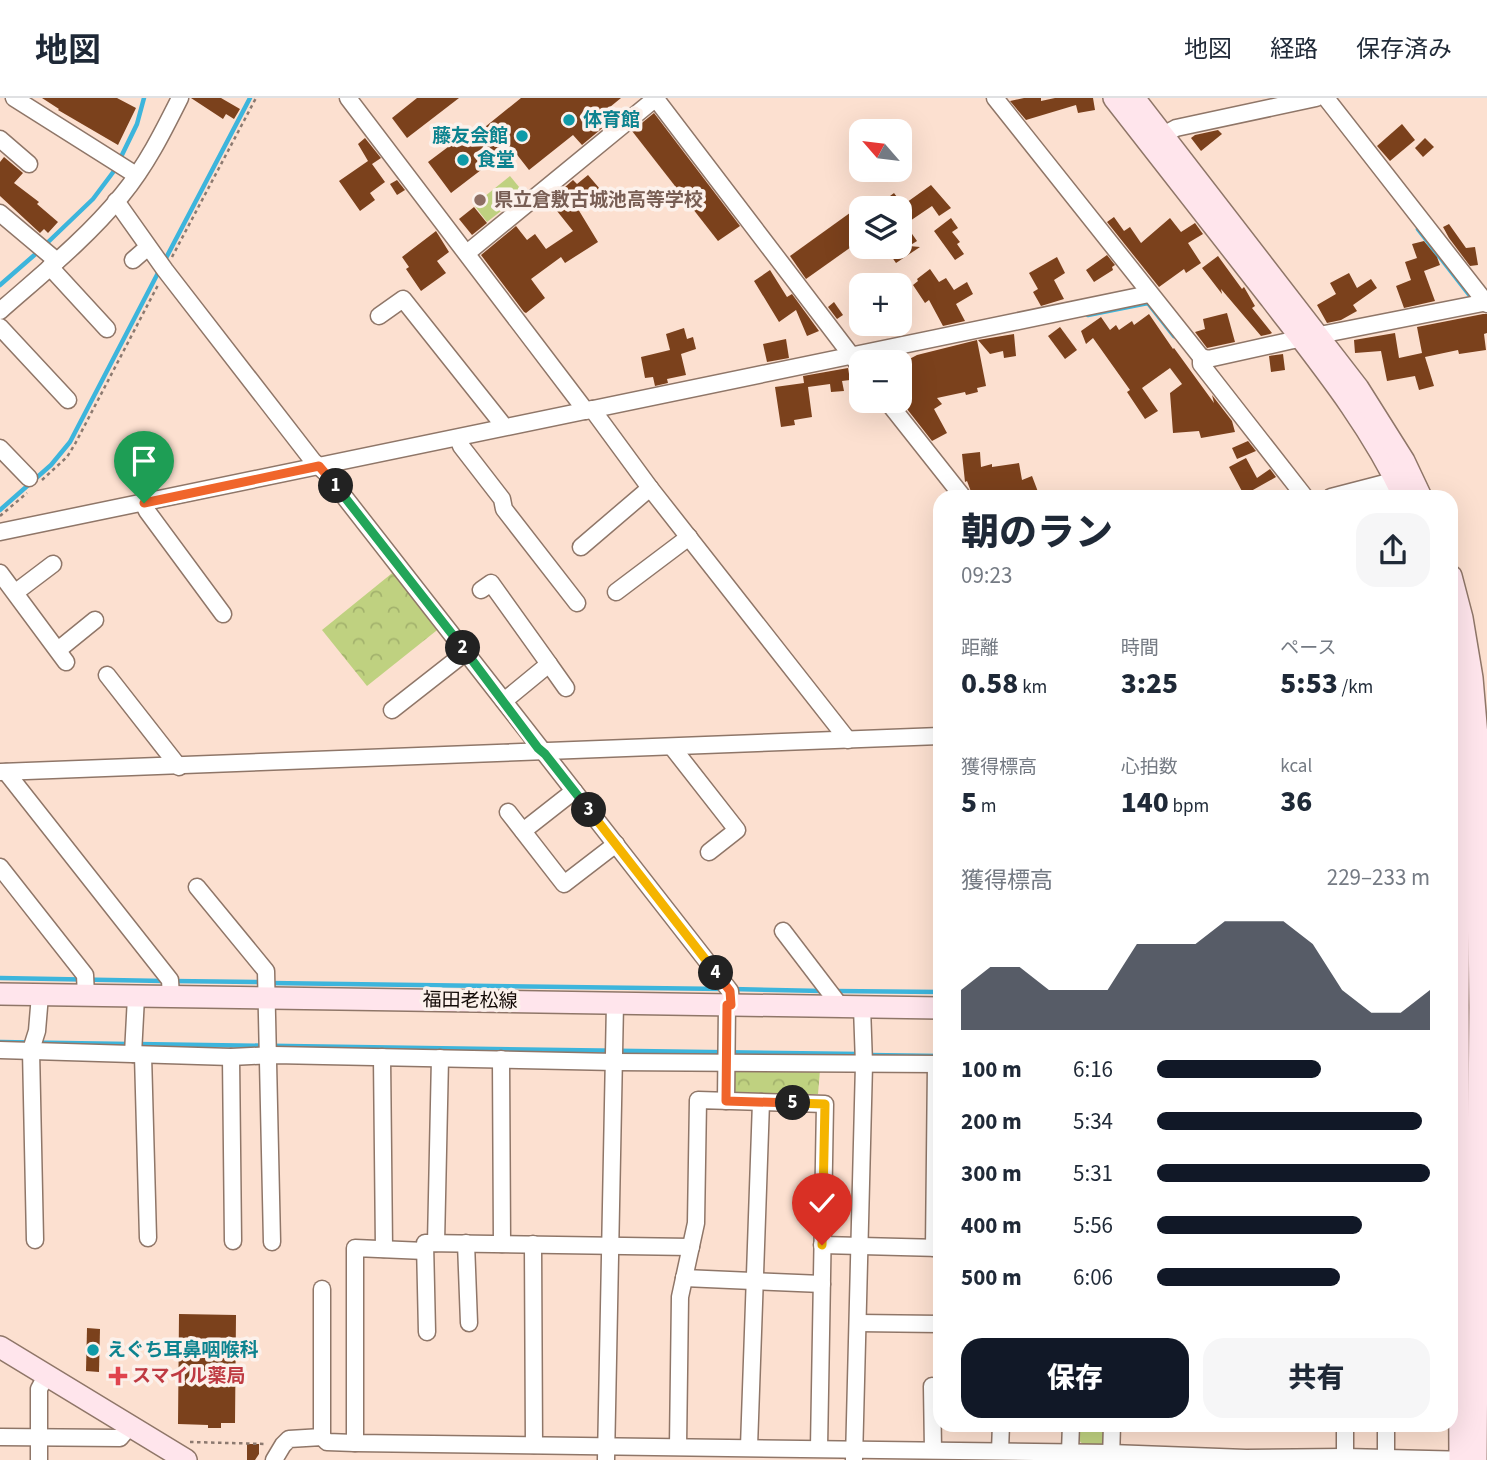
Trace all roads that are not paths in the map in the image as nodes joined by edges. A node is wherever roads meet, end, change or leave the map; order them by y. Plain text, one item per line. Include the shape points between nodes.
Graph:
1 (14, 98) edge
2 (180, 98) edge
3 (348, 98) edge
4 (656, 98) edge
5 (995, 98) edge
6 (1114, 98) edge
7 (1134, 98) edge
8 (1315, 98) edge
9 (1326, 98) edge
10 (1163, 135) junction
11 (0, 139) edge
12 (29, 164) dead end
13 (136, 175) junction
14 (116, 201) junction
15 (0, 212) edge
16 (148, 247) junction
17 (467, 253) junction
18 (133, 260) dead end
19 (54, 264) junction
20 (1149, 294) junction
21 (1487, 302) edge
22 (0, 311) edge
23 (379, 316) dead end
24 (0, 327) edge
25 (107, 329) dead end
26 (1310, 337) junction
27 (908, 350) edge
28 (849, 353) edge
29 (1201, 360) junction
30 (849, 363) edge
31 (68, 400) dead end
32 (592, 412) junction
33 (896, 413) edge
34 (504, 426) junction
35 (459, 441) junction
36 (0, 448) edge
37 (321, 468) junction
38 (1395, 477) junction
39 (29, 478) dead end
40 (650, 488) junction
41 (957, 490) edge
42 (1300, 490) edge
43 (1358, 490) edge
44 (1401, 490) edge
45 (1418, 490) edge
46 (145, 507) junction
47 (0, 532) edge
48 (689, 537) junction
49 (581, 547) dead end
50 (53, 564) dead end
51 (0, 573) edge
52 (481, 590) dead end
53 (16, 592) junction
54 (616, 592) dead end
55 (578, 603) dead end
56 (1458, 603) edge
57 (223, 614) dead end
58 (95, 621) dead end
59 (466, 652) junction
60 (549, 664) junction
61 (107, 675) dead end
62 (1458, 682) edge
63 (566, 688) dead end
64 (504, 701) junction
65 (392, 710) dead end
66 (1468, 711) edge
67 (845, 736) junction
68 (933, 736) edge
69 (672, 747) junction
70 (539, 748) junction
71 (176, 763) junction
72 (3, 772) edge
73 (574, 791) junction
74 (508, 812) dead end
75 (523, 831) junction
76 (616, 844) junction
77 (709, 852) dead end
78 (0, 867) edge
79 (197, 887) dead end
80 (783, 931) dead end
81 (85, 986) junction
82 (170, 987) junction
83 (266, 987) junction
84 (0, 994) edge
85 (40, 995) junction
86 (833, 996) junction
87 (136, 997) junction
88 (729, 997) junction
89 (615, 1003) junction
90 (862, 1007) junction
91 (1469, 1007) edge
92 (933, 1008) edge
93 (33, 1044) junction
94 (0, 1049) edge
95 (269, 1049) junction
96 (136, 1050) junction
97 (615, 1055) junction
98 (231, 1057) junction
99 (382, 1057) junction
100 (726, 1057) junction
101 (440, 1058) junction
102 (864, 1058) junction
103 (501, 1059) junction
104 (933, 1064) edge
105 (1469, 1071) edge
106 (726, 1101) junction
107 (761, 1102) junction
108 (148, 1238) dead end
109 (1474, 1239) edge
110 (35, 1240) dead end
111 (233, 1241) dead end
112 (272, 1242) dead end
113 (466, 1243) junction
114 (502, 1244) junction
115 (533, 1244) junction
116 (612, 1245) junction
117 (822, 1245) junction
118 (859, 1246) junction
119 (431, 1247) junction
120 (691, 1247) junction
121 (933, 1248) edge
122 (384, 1249) junction
123 (684, 1278) junction
124 (754, 1282) junction
125 (822, 1284) junction
126 (322, 1289) dead end
127 (469, 1323) dead end
128 (858, 1323) junction
129 (933, 1324) edge
130 (427, 1332) dead end
131 (0, 1348) edge
132 (46, 1376) junction
133 (932, 1386) dead end
134 (130, 1426) junction
135 (999, 1432) edge
136 (1071, 1432) edge
137 (1112, 1432) edge
138 (1346, 1432) edge
139 (1386, 1432) edge
140 (0, 1437) edge
141 (322, 1437) junction
142 (39, 1438) junction
143 (355, 1443) junction
144 (534, 1445) junction
145 (678, 1446) junction
146 (749, 1447) junction
147 (933, 1450) junction
148 (188, 1451) edge
149 (450, 1452) edge
150 (809, 1452) edge
151 (1070, 1452) junction
152 (607, 1453) edge
153 (721, 1453) edge
154 (854, 1454) edge
155 (992, 1454) edge
156 (277, 1455) edge
157 (1040, 1456) edge
158 (1111, 1456) edge
159 (1349, 1458) edge
160 (1386, 1458) edge
161 (1246, 1459) edge
162 (39, 1460) edge
163 (1460, 1460) edge
164 (1477, 1460) edge

1 - 13 street
2 - 13 street
3 - 17 street
4 - 17 street
4 - 28 street
5 - 20 street
6 - 26 street
7 - 10 street
8 - 10 street via 1176,128
9 - 21 street
10 - 26 street
11 - 12 street
13 - 14 street
14 - 16 street
14 - 19 street
15 - 19 street
16 - 18 street
16 - 37 street
17 - 32 street
19 - 22 street
19 - 25 street
20 - 27 street
20 - 29 street
21 - 26 street
23 - 34 street via 403,299
24 - 31 street
26 - 29 street
26 - 38 street
26 - 45 street via 1380,421
29 - 42 street
30 - 32 street
32 - 34 street
32 - 40 street
33 - 41 street
34 - 35 street
35 - 37 street
35 - 55 street via 502,499 504,509
36 - 39 street
37 - 46 street
37 - 59 street
38 - 43 street
38 - 44 street
40 - 48 street
40 - 49 street
46 - 47 street
46 - 57 street
48 - 54 street
48 - 67 street
50 - 53 street
51 - 53 street
52 - 60 street via 491,583
53 - 58 street via 62,656
56 - 66 street
59 - 64 street
59 - 65 street
60 - 63 street
60 - 64 street
61 - 71 street
62 - 66 street
64 - 70 street
66 - 91 street
67 - 68 street
67 - 69 street
69 - 70 street
69 - 77 street via 737,830
70 - 71 street
70 - 73 street
71 - 72 street
72 - 82 street
73 - 75 street
73 - 76 street
74 - 75 street
75 - 76 street via 564,884
76 - 88 street
78 - 81 street
79 - 83 street via 266,971
80 - 86 street
81 - 85 street, 福田老松線
81 - 87 street, 福田老松線
82 - 83 street, 福田老松線
82 - 87 street, 福田老松線
83 - 89 street, 福田老松線
83 - 95 street
84 - 85 street, 福田老松線
85 - 93 street
86 - 88 street, 福田老松線
86 - 90 street, 福田老松線
87 - 96 street
88 - 89 street, 福田老松線
88 - 100 street
89 - 97 street
90 - 92 street, 福田老松線
90 - 102 street
91 - 105 street
93 - 94 street
93 - 96 street
93 - 110 street
95 - 98 street
95 - 99 street
95 - 112 street
96 - 98 street
96 - 108 street
97 - 100 street
97 - 103 street
97 - 116 street
98 - 111 street
99 - 101 street
99 - 122 street
100 - 102 street
100 - 106 street
101 - 103 street
101 - 119 street
102 - 104 street
102 - 118 street
103 - 114 street
105 - 109 street
106 - 107 street
106 - 120 street via 698,1100 696,1223
107 - 117 street via 825,1104
107 - 124 street
109 - 163 street
109 - 164 street
113 - 114 street
113 - 119 street
113 - 127 street
114 - 115 street
115 - 116 street
115 - 144 street
116 - 120 street
116 - 152 street
117 - 118 street
117 - 125 street
118 - 121 street
118 - 128 street
119 - 122 street
119 - 130 street
120 - 123 street
122 - 143 street via 355,1248
123 - 124 street
123 - 145 street
124 - 125 street
124 - 146 street
125 - 150 street
126 - 141 street
128 - 129 street
128 - 154 street
131 - 132 street
132 - 134 street
132 - 142 street via 39,1390
133 - 147 street
134 - 142 street via 120,1438
134 - 148 street
135 - 155 street
136 - 151 street
137 - 158 street
138 - 159 street
139 - 160 street
140 - 142 street
141 - 143 street via 327,1442
141 - 156 street via 289,1438
142 - 162 street
143 - 149 street
144 - 149 street
144 - 152 street
145 - 152 street
145 - 153 street
146 - 150 street
146 - 153 street
147 - 154 street
147 - 155 street
150 - 154 street
151 - 157 street
151 - 158 street
155 - 157 street
158 - 161 street
159 - 160 street
159 - 161 street
160 - 163 street
163 - 164 street

